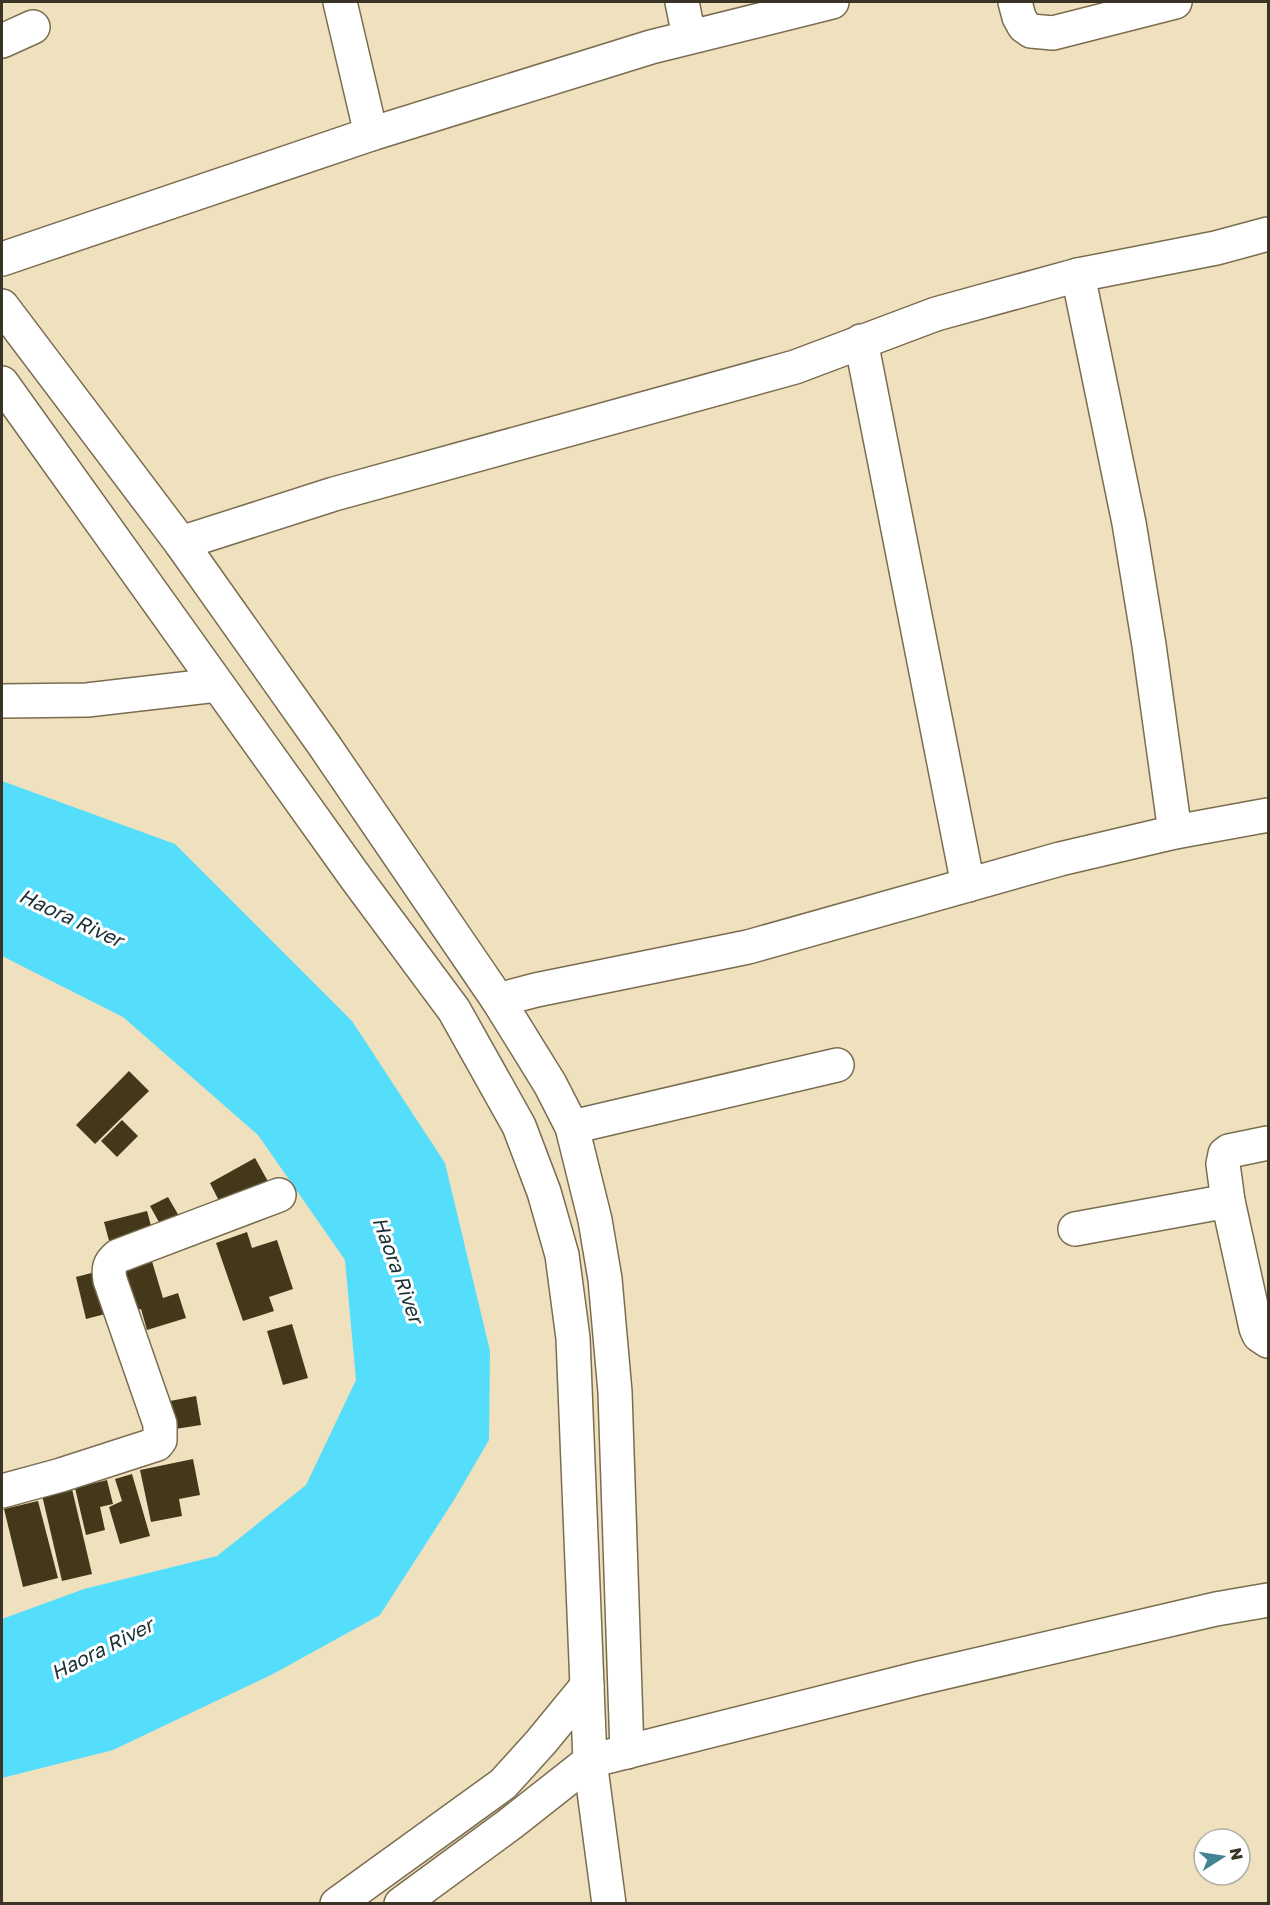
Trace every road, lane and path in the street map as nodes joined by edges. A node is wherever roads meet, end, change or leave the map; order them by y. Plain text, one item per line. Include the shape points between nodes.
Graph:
1 (340, 2) edge
2 (682, 2) edge
3 (832, 2) edge
4 (1015, 2) edge
5 (1175, 2) edge
6 (33, 27) dead end
7 (689, 36) junction
8 (2, 41) edge
9 (371, 134) junction
10 (1269, 234) edge
11 (2, 259) edge
12 (1078, 275) junction
13 (2, 306) edge
14 (861, 341) junction
15 (2, 383) edge
16 (181, 543) junction
17 (217, 685) junction
18 (2, 701) edge
19 (1269, 815) edge
20 (1175, 832) junction
21 (968, 885) junction
22 (498, 1000) junction
23 (837, 1065) dead end
24 (572, 1127) junction
25 (1269, 1143) edge
26 (279, 1195) dead end
27 (1228, 1201) junction
28 (1075, 1229) dead end
29 (1269, 1341) edge
30 (2, 1491) edge
31 (1269, 1600) edge
32 (587, 1686) junction
33 (627, 1752) junction
34 (590, 1761) junction
35 (337, 1904) edge
36 (401, 1904) edge
37 (609, 1904) edge

1 - 9 street
2 - 7 street
3 - 7 street
4 - 5 street via 1024,26 1031,31 1053,33
6 - 8 street
7 - 9 street
9 - 11 street
10 - 12 street
12 - 14 street via 936,314
12 - 20 street via 1130,523
13 - 16 street
14 - 16 street via 795,367 333,494
14 - 21 street
15 - 17 street
16 - 22 street
17 - 18 street via 87,700
17 - 32 street via 454,1010 519,1126 544,1192 562,1255 573,1338
19 - 20 street
20 - 21 street
21 - 22 street via 748,947
22 - 24 street
23 - 24 street
24 - 33 street via 605,1279 615,1403
25 - 27 street via 1225,1154
26 - 30 street via 111,1261 110,1280 160,1424 157,1444
27 - 28 street
27 - 29 street via 1256,1328
31 - 33 street via 932,1675
32 - 34 street
32 - 35 street via 503,1784
33 - 34 street
34 - 36 street
34 - 37 street

